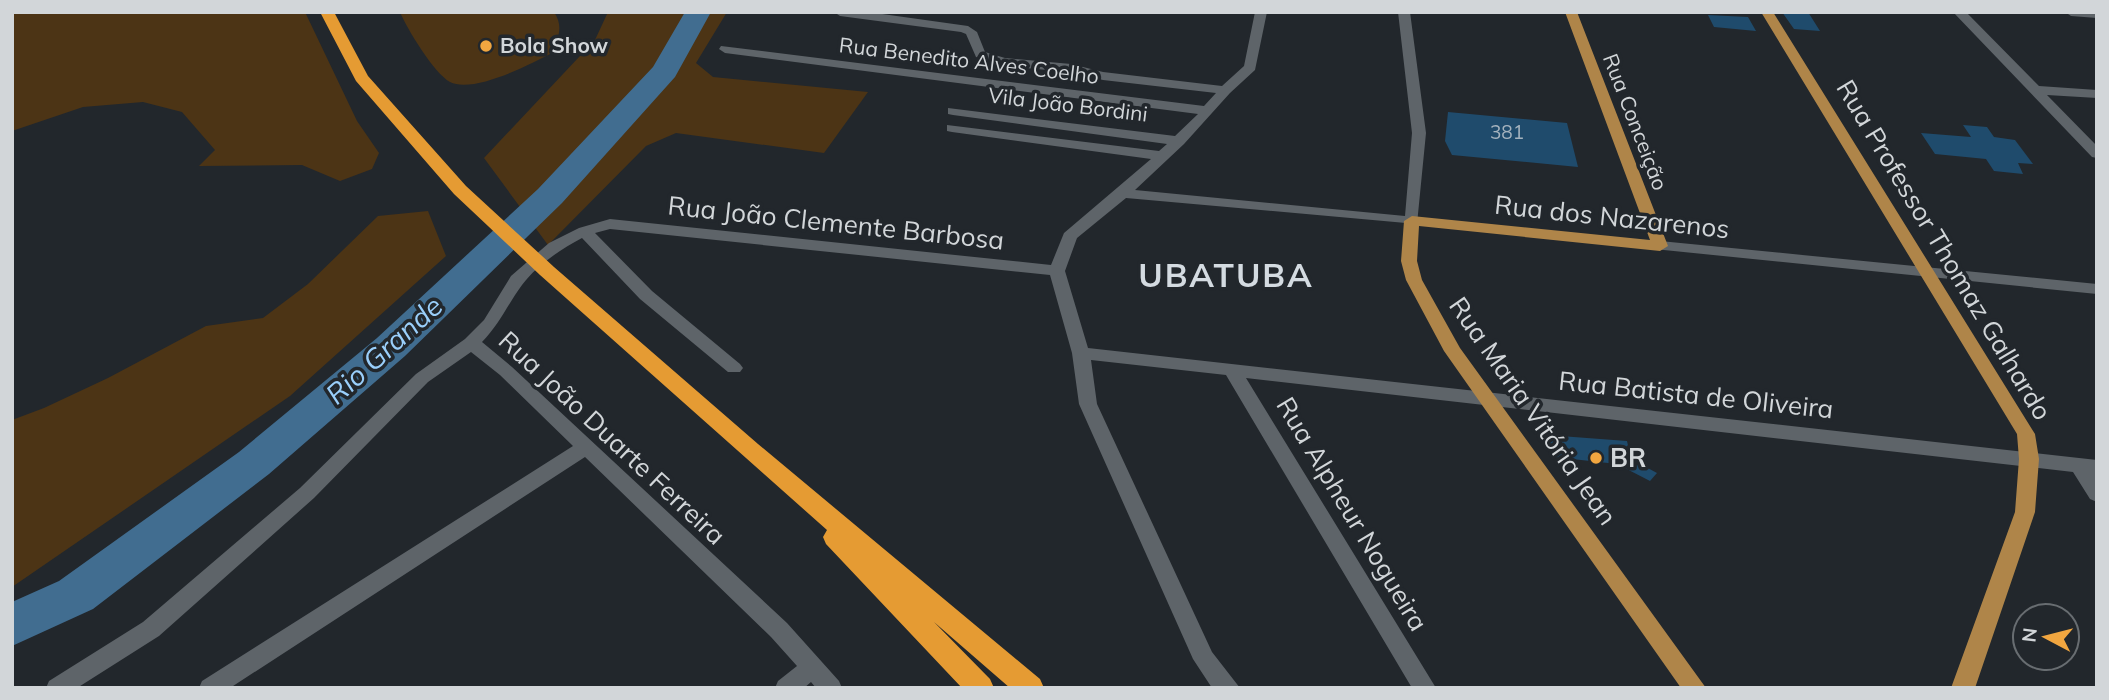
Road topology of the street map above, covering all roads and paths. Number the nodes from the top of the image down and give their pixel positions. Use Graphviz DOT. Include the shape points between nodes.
graph roads {
  1 [pos="327,12"];
  2 [pos="841,12"];
  3 [pos="1261,12"];
  4 [pos="1404,12"];
  5 [pos="1572,12"];
  6 [pos="1767,12"];
  7 [pos="1959,12"];
  8 [pos="2071,12"];
  9 [pos="2097,14"];
  10 [pos="725,49"];
  11 [pos="1225,90"];
  12 [pos="2034,90"];
  13 [pos="2097,94"];
  14 [pos="953,111"];
  15 [pos="1208,111"];
  16 [pos="952,128"];
  17 [pos="1179,141"];
  18 [pos="2097,154"];
  19 [pos="1162,156"];
  20 [pos="1123,193"];
  21 [pos="1412,221"];
  22 [pos="584,231"];
  23 [pos="1660,246"];
  24 [pos="1057,271"];
  25 [pos="1925,272"];
  26 [pos="2097,289"];
  27 [pos="471,343"];
  28 [pos="1081,353"];
  29 [pos="734,368"];
  30 [pos="1232,370"];
  31 [pos="1490,399"];
  32 [pos="586,447"];
  33 [pos="750,450"];
  34 [pos="2029,459"];
  35 [pos="2088,466"];
  36 [pos="2097,494"];
  37 [pos="813,668"];
  38 [pos="57,688"];
  39 [pos="210,688"];
  40 [pos="786,688"];
  41 [pos="831,688"];
  42 [pos="980,688"];
  43 [pos="1030,688"];
  44 [pos="1230,688"];
  45 [pos="1425,688"];
  46 [pos="1695,688"];
  47 [pos="1963,688"];
  1 -- 33 [label="highway" via="361,78 460,190"];
  2 -- 11 [label="street" via="964,29 971,32 980,54 1003,62"];
  3 -- 11 [label="street" via="1250,67"];
  4 -- 21 [label="street, Rua Maria Vitória Jean" via="1419,133"];
  5 -- 23 [label="main road, Rua Conceição"];
  6 -- 25 [label="main road, Rua Professor Thomaz Galhardo"];
  7 -- 12 [label="street"];
  8 -- 9 [label="street"];
  10 -- 15 [label="street, Rua Benedito Alves Coelho"];
  11 -- 15 [label="street"];
  12 -- 13 [label="street"];
  12 -- 18 [label="street"];
  14 -- 17 [label="street, Vila João Bordini"];
  15 -- 17 [label="street"];
  16 -- 19 [label="street, Vila João Bordini"];
  17 -- 19 [label="street"];
  19 -- 20 [label="street"];
  20 -- 21 [label="street, Rua dos Nazarenos"];
  20 -- 24 [label="street" via="1070,236"];
  21 -- 23 [label="main road, Rua dos Nazarenos"];
  21 -- 31 [label="main road, Rua Maria Vitória Jean" via="1409,261 1414,280 1453,351"];
  22 -- 24 [label="street, Rua João Clemente Barbosa" via="610,224"];
  22 -- 27 [label="street" via="555,246 517,280 490,324"];
  22 -- 29 [label="street" via="646,295"];
  23 -- 25 [label="street, Rua dos Nazarenos"];
  24 -- 28 [label="street"];
  25 -- 26 [label="street, Rua dos Nazarenos"];
  25 -- 34 [label="main road, Rua Professor Thomaz Galhardo" via="2026,434"];
  27 -- 32 [label="street, Rua João Duarte Ferreira"];
  27 -- 38 [label="street, Rua João Duarte Ferreira" via="422,377 307,493 150,629"];
  28 -- 30 [label="street, Rua Batista de Oliveira"];
  28 -- 44 [label="street" via="1088,404 1204,659"];
  30 -- 31 [label="street, Rua Batista de Oliveira"];
  30 -- 45 [label="street, Rua Alpheur Nogueira"];
  31 -- 34 [label="street, Rua Batista de Oliveira"];
  31 -- 46 [label="main road, Rua Maria Vitória Jean"];
  32 -- 37 [label="street, Rua João Duarte Ferreira" via="779,630"];
  32 -- 39 [label="street"];
  33 -- 42 [label="highway"];
  33 -- 43 [label="highway"];
  34 -- 35 [label="street, Rua Batista de Oliveira"];
  34 -- 47 [label="main road, Rua Professor Thomaz Galhardo" via="2025,512"];
  35 -- 36 [label="street"];
  37 -- 40 [label="street"];
  37 -- 41 [label="street, Rua João Duarte Ferreira"];
}
